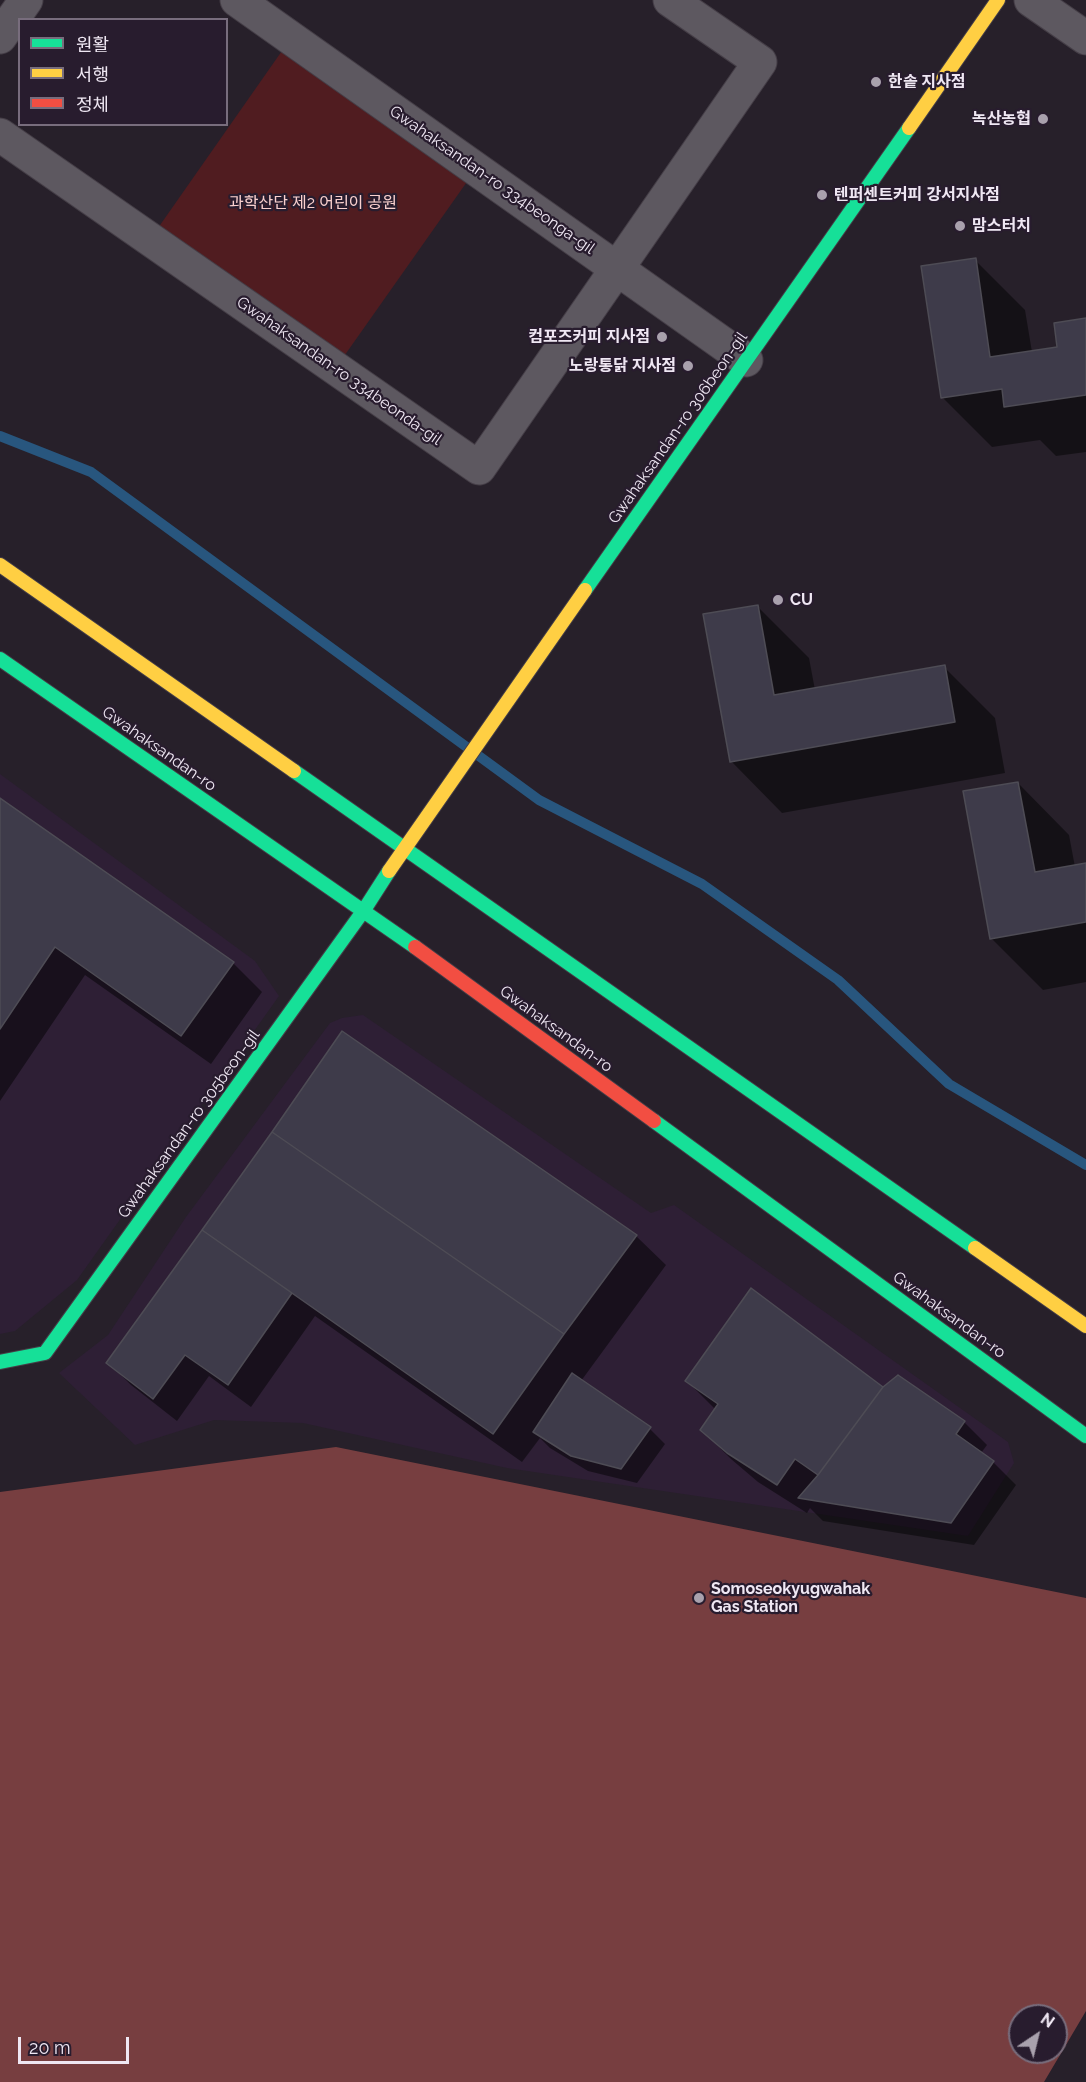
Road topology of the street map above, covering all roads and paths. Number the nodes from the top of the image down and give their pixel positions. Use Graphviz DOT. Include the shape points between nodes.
graph roads {
  1 [pos="26,0"];
  2 [pos="237,0"];
  3 [pos="670,0"];
  4 [pos="998,0"];
  5 [pos="1031,0"];
  6 [pos="0,37"];
  7 [pos="1086,38"];
  8 [pos="0,135"];
  9 [pos="618,269"];
  10 [pos="746,360"];
  11 [pos="0,566"];
  12 [pos="0,659"];
  13 [pos="404,848"];
  14 [pos="386,876"];
  15 [pos="364,910"];
  16 [pos="1086,1326"];
  17 [pos="0,1362"];
  18 [pos="1086,1436"];
  1 -- 6 [label="street"];
  2 -- 9 [label="street, Gwahaksandan-ro 334beonga-gil"];
  3 -- 9 [label="street" via="760,62"];
  4 -- 10 [label="main road, Gwahaksandan-ro 306beon-gil"];
  5 -- 7 [label="street"];
  8 -- 9 [label="street, Gwahaksandan-ro 334beonda-gil" via="479,468"];
  9 -- 10 [label="street, Gwahaksandan-ro 334beonga-gil"];
  10 -- 13 [label="main road, Gwahaksandan-ro 306beon-gil"];
  11 -- 13 [label="main road"];
  12 -- 15 [label="main road, Gwahaksandan-ro"];
  13 -- 14 [label="main road, Gwahaksandan-ro 306beon-gil"];
  13 -- 16 [label="main road"];
  14 -- 15 [label="main road, Gwahaksandan-ro 305beon-gil"];
  15 -- 17 [label="main road, Gwahaksandan-ro 305beon-gil" via="45,1353"];
  15 -- 18 [label="main road, Gwahaksandan-ro"];
}
